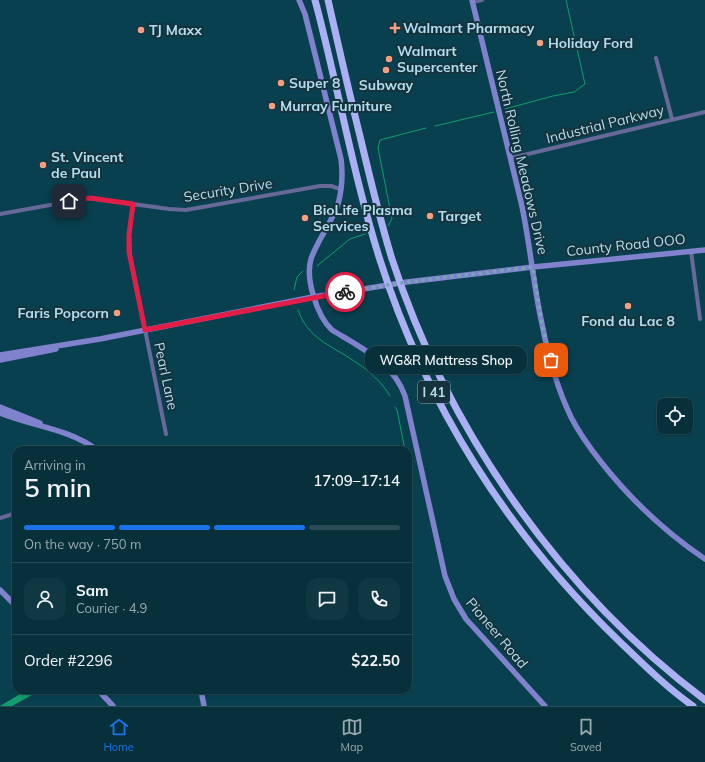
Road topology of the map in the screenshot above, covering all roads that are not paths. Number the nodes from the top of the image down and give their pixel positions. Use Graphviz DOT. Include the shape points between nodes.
graph roads {
  1 [pos="300,0"];
  2 [pos="314,0"];
  3 [pos="328,0"];
  4 [pos="332,0"];
  5 [pos="482,0"];
  6 [pos="472,1"];
  7 [pos="339,49"];
  8 [pos="656,58"];
  9 [pos="705,112"];
  10 [pos="672,119"];
  11 [pos="511,158"];
  12 [pos="340,189"];
  13 [pos="133,204"];
  14 [pos="0,214"];
  15 [pos="705,250"];
  16 [pos="691,251"];
  17 [pos="533,267"];
  18 [pos="313,297"];
  19 [pos="700,318"];
  20 [pos="145,330"];
  21 [pos="80,342"];
  22 [pos="0,355"];
  23 [pos="0,360"];
  24 [pos="0,407"];
  25 [pos="0,414"];
  26 [pos="56,431"];
  27 [pos="166,434"];
  28 [pos="91,446"];
  29 [pos="12,514"];
  30 [pos="0,518"];
  31 [pos="705,559"];
  32 [pos="0,590"];
  33 [pos="12,602"];
  34 [pos="102,694"];
  35 [pos="202,694"];
  36 [pos="705,700"];
  37 [pos="113,706"];
  38 [pos="204,706"];
  39 [pos="545,706"];
  40 [pos="693,706"];
  1 -- 12 [label="main road, Pioneer Road" via="341,159"];
  2 -- 40 [label="highway, I 41" via="380,261 419,360 461,443 519,529 569,590 629,651"];
  3 -- 7 [label="highway, I 41"];
  4 -- 7 [label="highway"];
  5 -- 6 [label="street"];
  6 -- 11 [label="main road, North Rolling Meadows Drive"];
  7 -- 36 [label="highway, I 41" via="392,258 430,355 472,437 517,506 578,582 637,642"];
  8 -- 10 [label="street"];
  9 -- 10 [label="street, Industrial Parkway"];
  10 -- 11 [label="street, Industrial Parkway"];
  11 -- 17 [label="main road, North Rolling Meadows Drive"];
  12 -- 13 [label="street, Security Drive" via="317,186 186,210"];
  12 -- 18 [label="main road, Pioneer Road" via="337,207 330,224 311,259 309,268"];
  13 -- 14 [label="street, Security Drive" via="90,198"];
  13 -- 20 [label="street, Pearl Lane" via="129,252"];
  15 -- 16 [label="main road, County Road OOO"];
  16 -- 17 [label="main road, County Road OOO"];
  16 -- 19 [label="street"];
  17 -- 18 [label="main road, County Road OOO" via="407,282"];
  17 -- 31 [label="main road, North Rolling Meadows Drive" via="551,360 564,401 586,443 640,507 668,532"];
  18 -- 20 [label="main road, County Road OOO"];
  18 -- 39 [label="main road, Pioneer Road" via="326,324 332,330 375,356 400,383 445,576 456,603 471,625"];
  20 -- 21 [label="main road, County Road OOO"];
  20 -- 27 [label="street, Pearl Lane"];
  21 -- 22 [label="main road"];
  21 -- 23 [label="main road" via="54,350"];
  24 -- 26 [label="main road"];
  25 -- 26 [label="main road"];
  26 -- 28 [label="main road" via="79,438"];
  29 -- 30 [label="street"];
  32 -- 33 [label="main road"];
  34 -- 37 [label="main road"];
  35 -- 38 [label="main road"];
}
